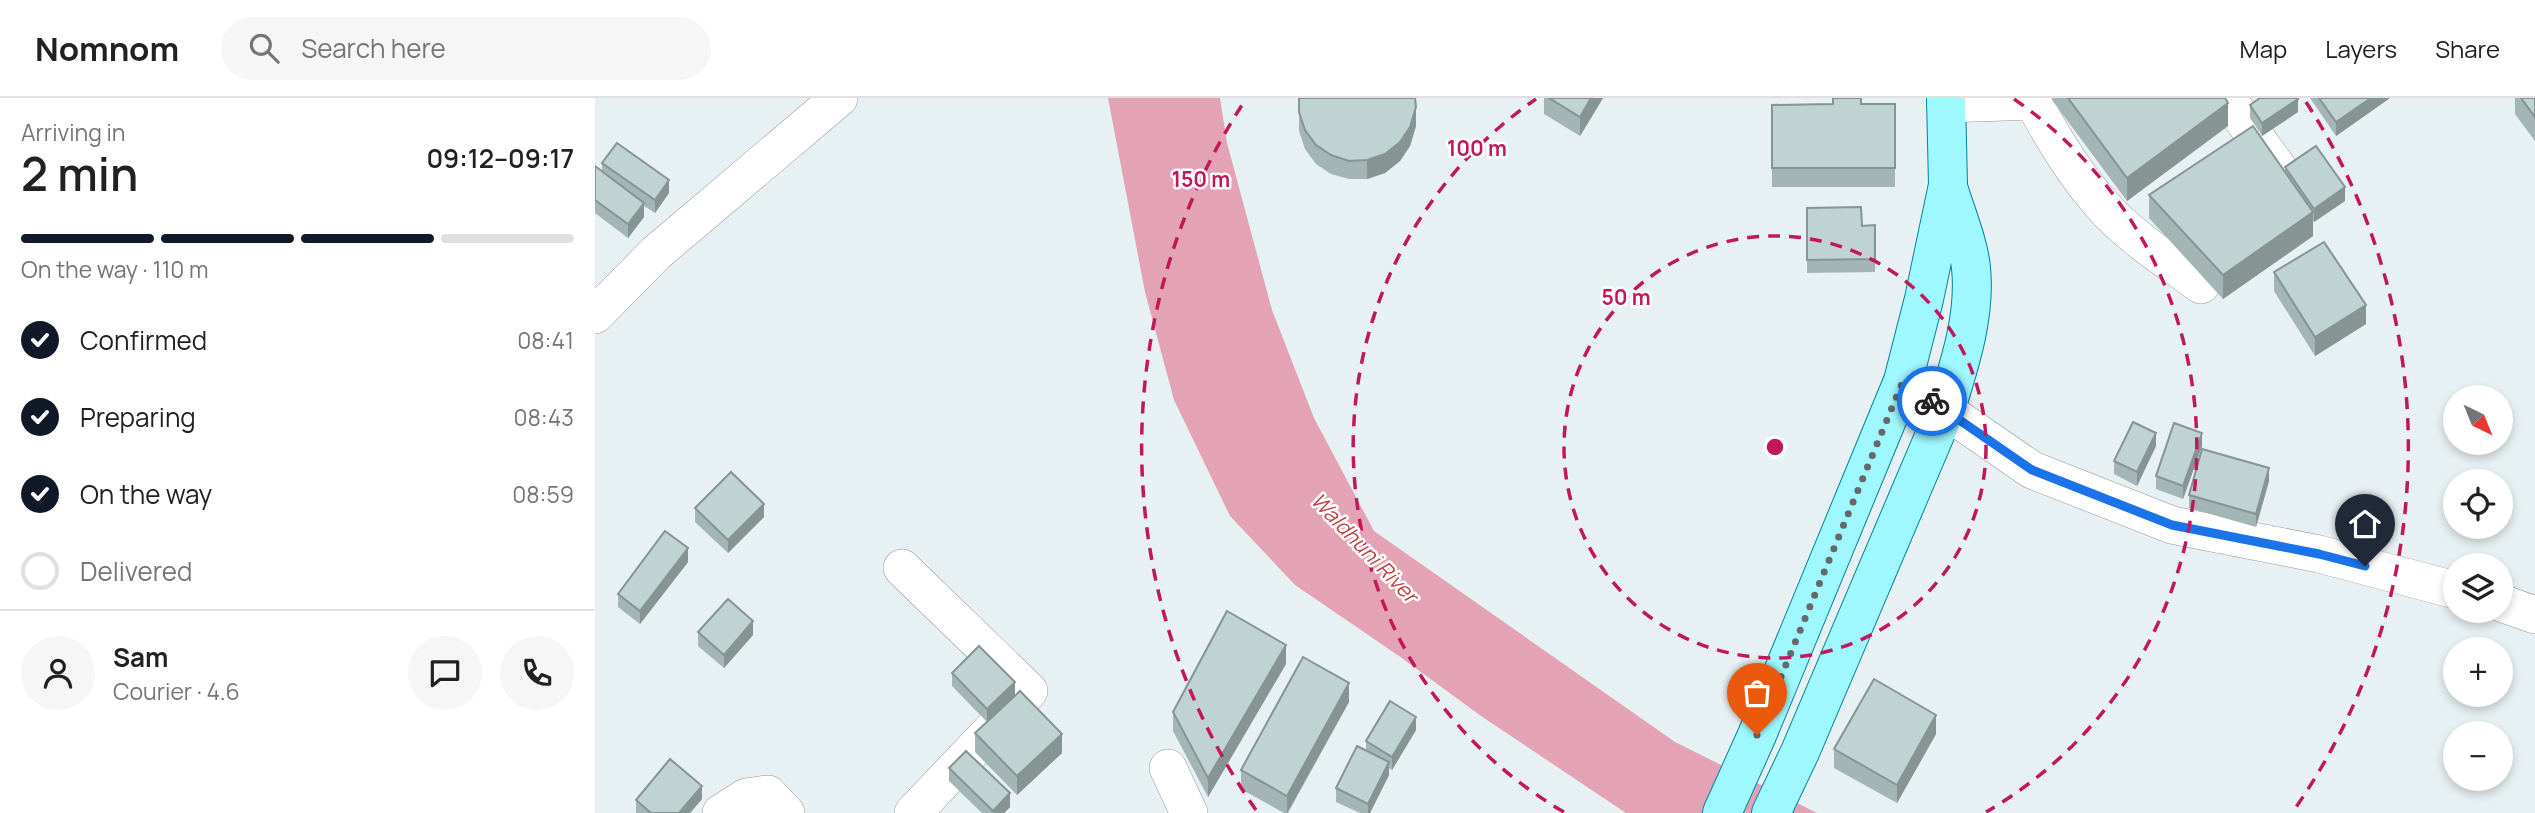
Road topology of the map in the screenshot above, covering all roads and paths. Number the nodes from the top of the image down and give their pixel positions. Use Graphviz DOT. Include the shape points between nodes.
graph roads {
  1 [pos="839,98"];
  2 [pos="2227,98"];
  3 [pos="2035,99"];
  4 [pos="1946,101"];
  5 [pos="2281,171"];
  6 [pos="1948,185"];
  7 [pos="2201,285"];
  8 [pos="595,315"];
  9 [pos="1903,381"];
  10 [pos="1945,411"];
  11 [pos="902,568"];
  12 [pos="2443,587"];
  13 [pos="2513,607"];
  14 [pos="2535,615"];
  15 [pos="1168,768"];
  16 [pos="721,813"];
  17 [pos="786,813"];
  18 [pos="913,813"];
  19 [pos="1189,813"];
  20 [pos="1722,813"];
  21 [pos="1771,813"];
  1 -- 8 [label="street" via="656,253"];
  2 -- 5 [label="street"];
  3 -- 4 [label="street"];
  3 -- 7 [label="street" via="2055,142 2102,205"];
  4 -- 6 [label="main road"];
  6 -- 9 [label="main road"];
  6 -- 10 [label="main road" via="1971,268 1962,359"];
  9 -- 10 [label="street"];
  9 -- 20 [label="main road"];
  10 -- 12 [label="street" via="2032,470 2172,525 2319,554"];
  10 -- 21 [label="main road"];
  11 -- 18 [label="street" via="1030,691"];
  13 -- 14 [label="street"];
  15 -- 19 [label="street"];
  16 -- 17 [label="street" via="746,797 768,794"];
}
